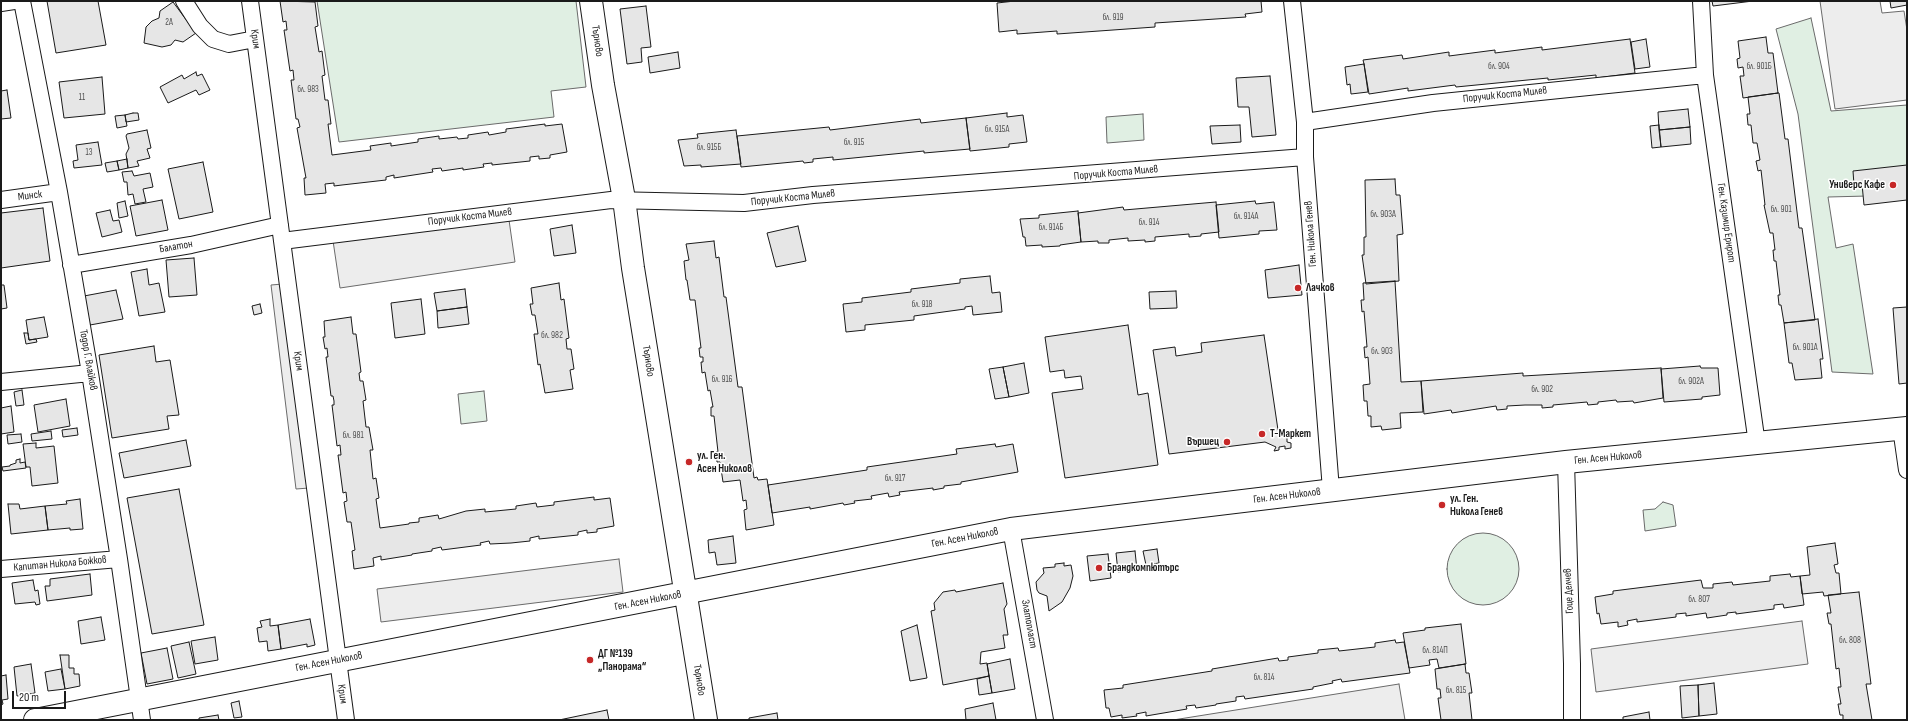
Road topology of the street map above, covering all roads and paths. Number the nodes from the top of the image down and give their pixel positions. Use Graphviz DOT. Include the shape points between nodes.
graph roads {
  1 [pos="14,1"];
  2 [pos="22,1"];
  3 [pos="184,1"];
  4 [pos="250,1"];
  5 [pos="591,1"];
  6 [pos="1292,1"];
  7 [pos="1701,1"];
  8 [pos="1,3"];
  9 [pos="255,39"];
  10 [pos="1705,75"];
  11 [pos="1304,122"];
  12 [pos="1305,157"];
  13 [pos="59,192"];
  14 [pos="624,199"];
  15 [pos="1,200"];
  16 [pos="281,233"];
  17 [pos="71,265"];
  18 [pos="90,373"];
  19 [pos="1,382"];
  20 [pos="1904,428"];
  21 [pos="1758,444"];
  22 [pos="1566,462"];
  23 [pos="1907,470"];
  24 [pos="1331,490"];
  25 [pos="1011,529"];
  26 [pos="119,559"];
  27 [pos="1,569"];
  28 [pos="685,594"];
  29 [pos="338,660"];
  30 [pos="139,699"];
  31 [pos="35,720"];
  32 [pos="142,720"];
  33 [pos="346,720"];
  34 [pos="706,720"];
  35 [pos="1045,720"];
  36 [pos="1572,720"];
  1 -- 8 [label="street"];
  2 -- 13 [label="street, Тодор Г. Влайков"];
  3 -- 9 [label="street" via="200,26 213,39 229,44"];
  4 -- 9 [label="street, Крим"];
  5 -- 14 [label="street, Търново"];
  6 -- 11 [label="street, Ген. Никола Генев"];
  7 -- 10 [label="street, Ген. Казимир Ернрот"];
  9 -- 16 [label="street, Крим"];
  10 -- 11 [label="street, Поручик Коста Милев" via="1433,103"];
  10 -- 21 [label="street, Ген. Казимир Ернрот"];
  11 -- 12 [label="street, Ген. Никола Генев"];
  12 -- 14 [label="street, Поручик Коста Милев" via="813,195 744,203"];
  12 -- 24 [label="street, Ген. Никола Генев"];
  13 -- 15 [label="street, Минск"];
  13 -- 17 [label="street, Тодор Г. Влайков"];
  14 -- 16 [label="street, Поручик Коста Милев"];
  14 -- 28 [label="street, Търново"];
  16 -- 17 [label="street, Балатон" via="191,244"];
  16 -- 29 [label="street, Крим"];
  17 -- 18 [label="street, Тодор Г. Влайков"];
  18 -- 19 [label="street"];
  18 -- 26 [label="street, Тодор Г. Влайков"];
  20 -- 21 [label="street, Ген. Асен Николов"];
  20 -- 23 [label="street"];
  21 -- 22 [label="street, Ген. Асен Николов"];
  22 -- 24 [label="street, Ген. Асен Николов"];
  22 -- 36 [label="street, Гоце Делчев"];
  24 -- 25 [label="street, Ген. Асен Николов"];
  25 -- 28 [label="street, Ген. Асен Николов"];
  25 -- 35 [label="street, Златопласт"];
  26 -- 27 [label="street, Капитан Никола Божков"];
  26 -- 30 [label="street, Тодор Г. Влайков"];
  28 -- 29 [label="street, Ген. Асен Николов"];
  28 -- 34 [label="street, Търново"];
  29 -- 30 [label="street, Ген. Асен Николов"];
  29 -- 33 [label="street, Крим"];
  30 -- 31 [label="street, Ген. Асен Николов"];
  30 -- 32 [label="street, Тодор Г. Влайков"];
}
